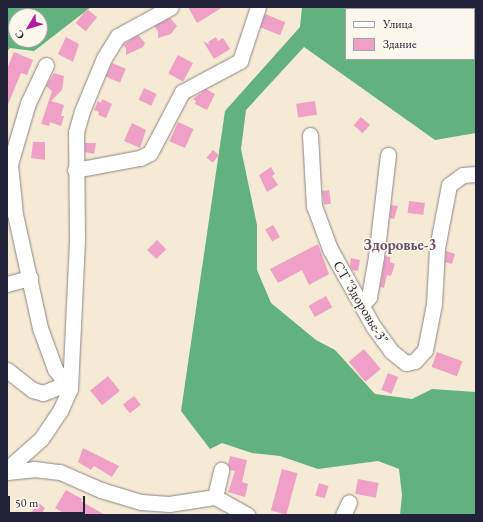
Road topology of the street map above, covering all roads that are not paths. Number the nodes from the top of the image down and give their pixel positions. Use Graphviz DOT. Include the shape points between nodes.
graph roads {
  1 [pos="171,7"];
  2 [pos="258,7"];
  3 [pos="46,65"];
  4 [pos="310,135"];
  5 [pos="388,155"];
  6 [pos="75,170"];
  7 [pos="476,174"];
  8 [pos="10,201"];
  9 [pos="30,278"];
  10 [pos="7,284"];
  11 [pos="362,305"];
  12 [pos="7,370"];
  13 [pos="68,386"];
  14 [pos="221,470"];
  15 [pos="7,471"];
  16 [pos="215,497"];
  17 [pos="247,515"];
  1 -- 6 [label="street" via="125,32 112,44 82,111 76,132"];
  2 -- 6 [label="street" via="240,62 182,92 150,153 140,158"];
  3 -- 8 [label="street" via="28,103 10,164"];
  4 -- 11 [label="street, СТ \"Здоровье-3\"" via="314,206 330,249"];
  5 -- 11 [label="street" via="376,257 368,297"];
  6 -- 13 [label="street" via="77,239"];
  7 -- 11 [label="street, СТ \"Здоровье-3\"" via="455,179 449,184 438,248 434,304 425,350 421,356 406,363 400,360 373,326"];
  8 -- 9 [label="street"];
  9 -- 10 [label="street"];
  9 -- 13 [label="street" via="49,357"];
  12 -- 13 [label="street" via="33,390 43,393"];
  13 -- 15 [label="street" via="60,411 41,439"];
  14 -- 16 [label="street"];
  15 -- 16 [label="street" via="34,469 60,472 101,490 141,502 169,504"];
  16 -- 17 [label="street"];
}
